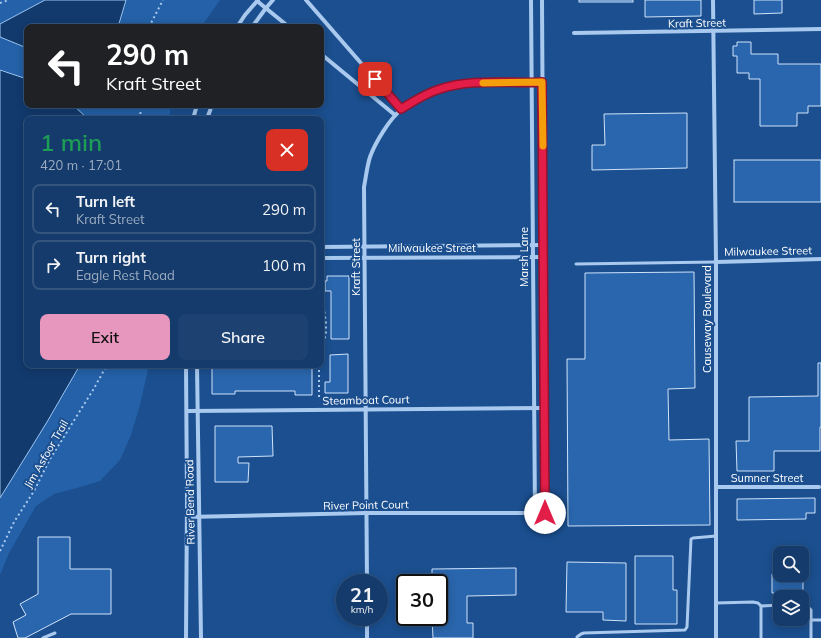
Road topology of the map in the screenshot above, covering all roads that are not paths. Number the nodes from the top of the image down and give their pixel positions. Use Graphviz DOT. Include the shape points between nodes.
graph roads {
  1 [pos="258,0"];
  2 [pos="273,0"];
  3 [pos="306,0"];
  4 [pos="531,0"];
  5 [pos="542,0"];
  6 [pos="713,0"];
  7 [pos="266,8"];
  8 [pos="238,24"];
  9 [pos="254,24"];
  10 [pos="285,24"];
  11 [pos="821,29"];
  12 [pos="714,31"];
  13 [pos="574,34"];
  14 [pos="324,56"];
  15 [pos="542,82"];
  16 [pos="532,83"];
  17 [pos="401,109"];
  18 [pos="395,115"];
  19 [pos="543,245"];
  20 [pos="365,246"];
  21 [pos="533,246"];
  22 [pos="324,247"];
  23 [pos="533,257"];
  24 [pos="543,257"];
  25 [pos="324,258"];
  26 [pos="365,258"];
  27 [pos="821,259"];
  28 [pos="716,262"];
  29 [pos="576,264"];
  30 [pos="186,368"];
  31 [pos="197,368"];
  32 [pos="534,408"];
  33 [pos="545,408"];
  34 [pos="366,409"];
  35 [pos="187,411"];
  36 [pos="197,411"];
  37 [pos="716,487"];
  38 [pos="819,488"];
  39 [pos="366,513"];
  40 [pos="535,513"];
  41 [pos="545,513"];
  42 [pos="187,517"];
  43 [pos="199,517"];
  44 [pos="716,536"];
  45 [pos="367,574"];
  46 [pos="716,602"];
  47 [pos="773,605"];
  48 [pos="761,606"];
  49 [pos="809,608"];
  50 [pos="811,620"];
  51 [pos="821,620"];
  52 [pos="367,626"];
  53 [pos="55,633"];
  54 [pos="43,638"];
  55 [pos="186,638"];
  56 [pos="201,638"];
  57 [pos="367,638"];
  58 [pos="577,638"];
  59 [pos="716,638"];
  60 [pos="761,638"];
  61 [pos="810,638"];
  1 -- 7 [label="street"];
  1 -- 8 [label="street"];
  2 -- 7 [label="street"];
  3 -- 17 [label="street"];
  4 -- 16 [label="street, Marsh Lane"];
  5 -- 15 [label="street, Marsh Lane"];
  6 -- 12 [label="street, Causeway Boulevard"];
  7 -- 9 [label="street"];
  7 -- 10 [label="street"];
  11 -- 12 [label="street, Kraft Street"];
  12 -- 13 [label="street, Kraft Street"];
  12 -- 28 [label="street, Causeway Boulevard"];
  14 -- 18 [label="street"];
  15 -- 16 [label="street, Kraft Street"];
  15 -- 19 [label="street, Marsh Lane"];
  16 -- 17 [label="street, Kraft Street" via="458,84 440,88"];
  16 -- 21 [label="street, Marsh Lane"];
  17 -- 18 [label="street, Kraft Street"];
  18 -- 20 [label="street, Kraft Street" via="379,137 369,158 364,187"];
  19 -- 21 [label="street, Milwaukee Street"];
  19 -- 24 [label="street, Marsh Lane"];
  20 -- 21 [label="street, Milwaukee Street"];
  20 -- 22 [label="street, Milwaukee Street"];
  20 -- 26 [label="street, Kraft Street"];
  21 -- 23 [label="street, Marsh Lane"];
  23 -- 24 [label="street, Milwaukee Street"];
  23 -- 26 [label="street, Milwaukee Street"];
  23 -- 32 [label="street, Marsh Lane"];
  24 -- 33 [label="street, Marsh Lane"];
  25 -- 26 [label="street, Milwaukee Street"];
  26 -- 34 [label="street, Kraft Street"];
  27 -- 28 [label="street, Milwaukee Street"];
  28 -- 29 [label="lane"];
  28 -- 37 [label="street, Causeway Boulevard"];
  30 -- 35 [label="street, River Bend Road"];
  31 -- 36 [label="street, River Bend Road"];
  32 -- 33 [label="street, Steamboat Court"];
  32 -- 34 [label="street, Steamboat Court"];
  32 -- 40 [label="street, Marsh Lane"];
  33 -- 41 [label="street, Marsh Lane"];
  34 -- 36 [label="street, Steamboat Court"];
  34 -- 39 [label="street, Kraft Street"];
  35 -- 36 [label="street, Steamboat Court"];
  35 -- 42 [label="street, River Bend Road"];
  36 -- 43 [label="street, River Bend Road"];
  37 -- 38 [label="street, Sumner Street"];
  37 -- 44 [label="street, Causeway Boulevard"];
  39 -- 40 [label="street, River Point Court"];
  39 -- 43 [label="street, River Point Court"];
  39 -- 45 [label="street, Kraft Street"];
  40 -- 41 [label="street, River Point Court"];
  42 -- 43 [label="street, River Point Court"];
  42 -- 55 [label="street, River Bend Road"];
  43 -- 56 [label="street, River Bend Road"];
  44 -- 46 [label="street, Causeway Boulevard"];
  44 -- 58 [label="lane" via="691,539 685,630 584,633"];
  46 -- 48 [label="lane" via="753,602"];
  46 -- 59 [label="street, Causeway Boulevard"];
  47 -- 48 [label="lane"];
  48 -- 60 [label="lane"];
  49 -- 50 [label="lane"];
  50 -- 51 [label="lane"];
  50 -- 61 [label="lane"];
  52 -- 57 [label="street"];
  53 -- 54 [label="lane"];
}
